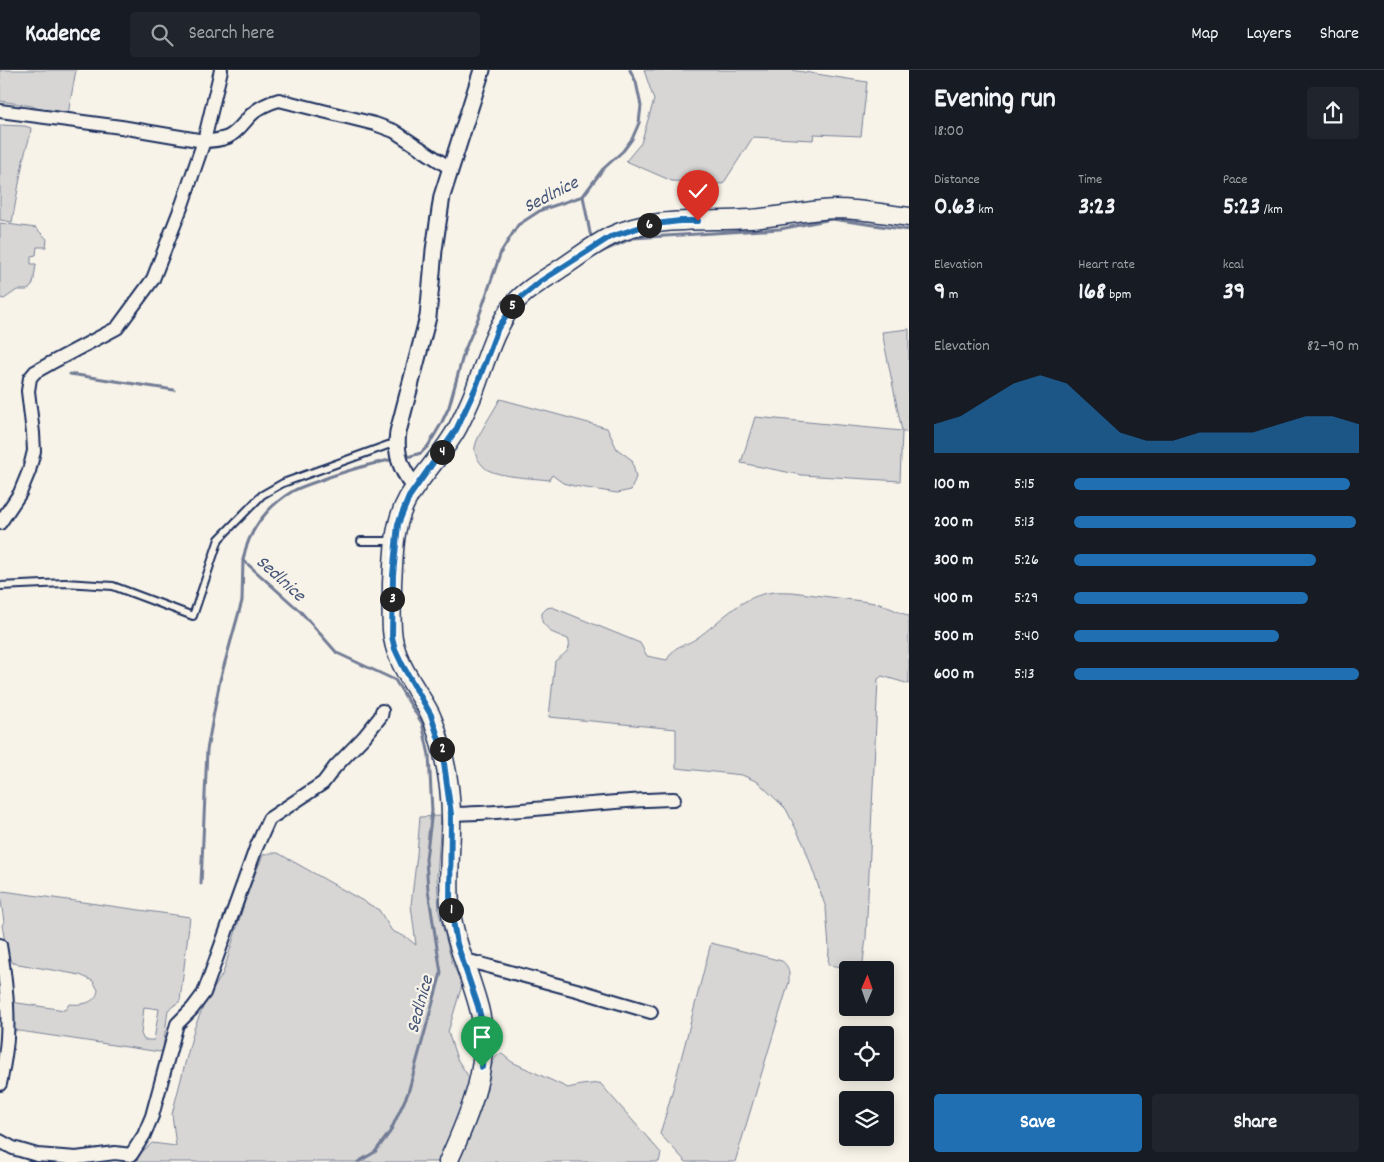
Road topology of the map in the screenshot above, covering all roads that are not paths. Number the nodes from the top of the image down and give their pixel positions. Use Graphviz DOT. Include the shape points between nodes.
graph roads {
  1 [pos="221,70"];
  2 [pos="482,70"];
  3 [pos="0,111"];
  4 [pos="204,141"];
  5 [pos="450,168"];
  6 [pos="909,218"];
  7 [pos="397,447"];
  8 [pos="410,480"];
  9 [pos="0,523"];
  10 [pos="362,541"];
  11 [pos="395,541"];
  12 [pos="0,586"];
  13 [pos="382,711"];
  14 [pos="674,799"];
  15 [pos="451,814"];
  16 [pos="0,945"];
  17 [pos="462,959"];
  18 [pos="651,1012"];
  19 [pos="0,1084"];
  20 [pos="0,1141"];
  21 [pos="130,1159"];
  22 [pos="448,1162"];
  1 -- 4 [label="street"];
  2 -- 5 [label="street"];
  3 -- 4 [label="street"];
  4 -- 5 [label="street" via="228,137 259,109 279,100 394,131"];
  4 -- 9 [label="street" via="157,270 143,293 117,328 35,372 30,378 28,390 34,451 20,493"];
  5 -- 7 [label="street" via="437,222 428,317 404,404"];
  6 -- 8 [label="main road" via="838,209 747,219 680,221 618,233 532,288 512,306 498,328 456,430 444,450"];
  7 -- 8 [label="street"];
  7 -- 12 [label="lane" via="388,445 333,464 282,483 262,495 219,539 193,616 113,586 65,583"];
  8 -- 11 [label="main road"];
  10 -- 11 [label="lane"];
  11 -- 15 [label="main road" via="391,620 394,643 435,726 445,762"];
  13 -- 21 [label="street" via="324,783 269,820 204,993 177,1024 152,1116"];
  14 -- 15 [label="street" via="633,799 483,814"];
  15 -- 17 [label="main road" via="450,903"];
  16 -- 19 [label="street" via="8,1036"];
  17 -- 18 [label="street"];
  17 -- 22 [label="main road" via="483,1027 483,1057 473,1104"];
  20 -- 21 [label="street" via="37,1155 76,1158 115,1153"];
}
